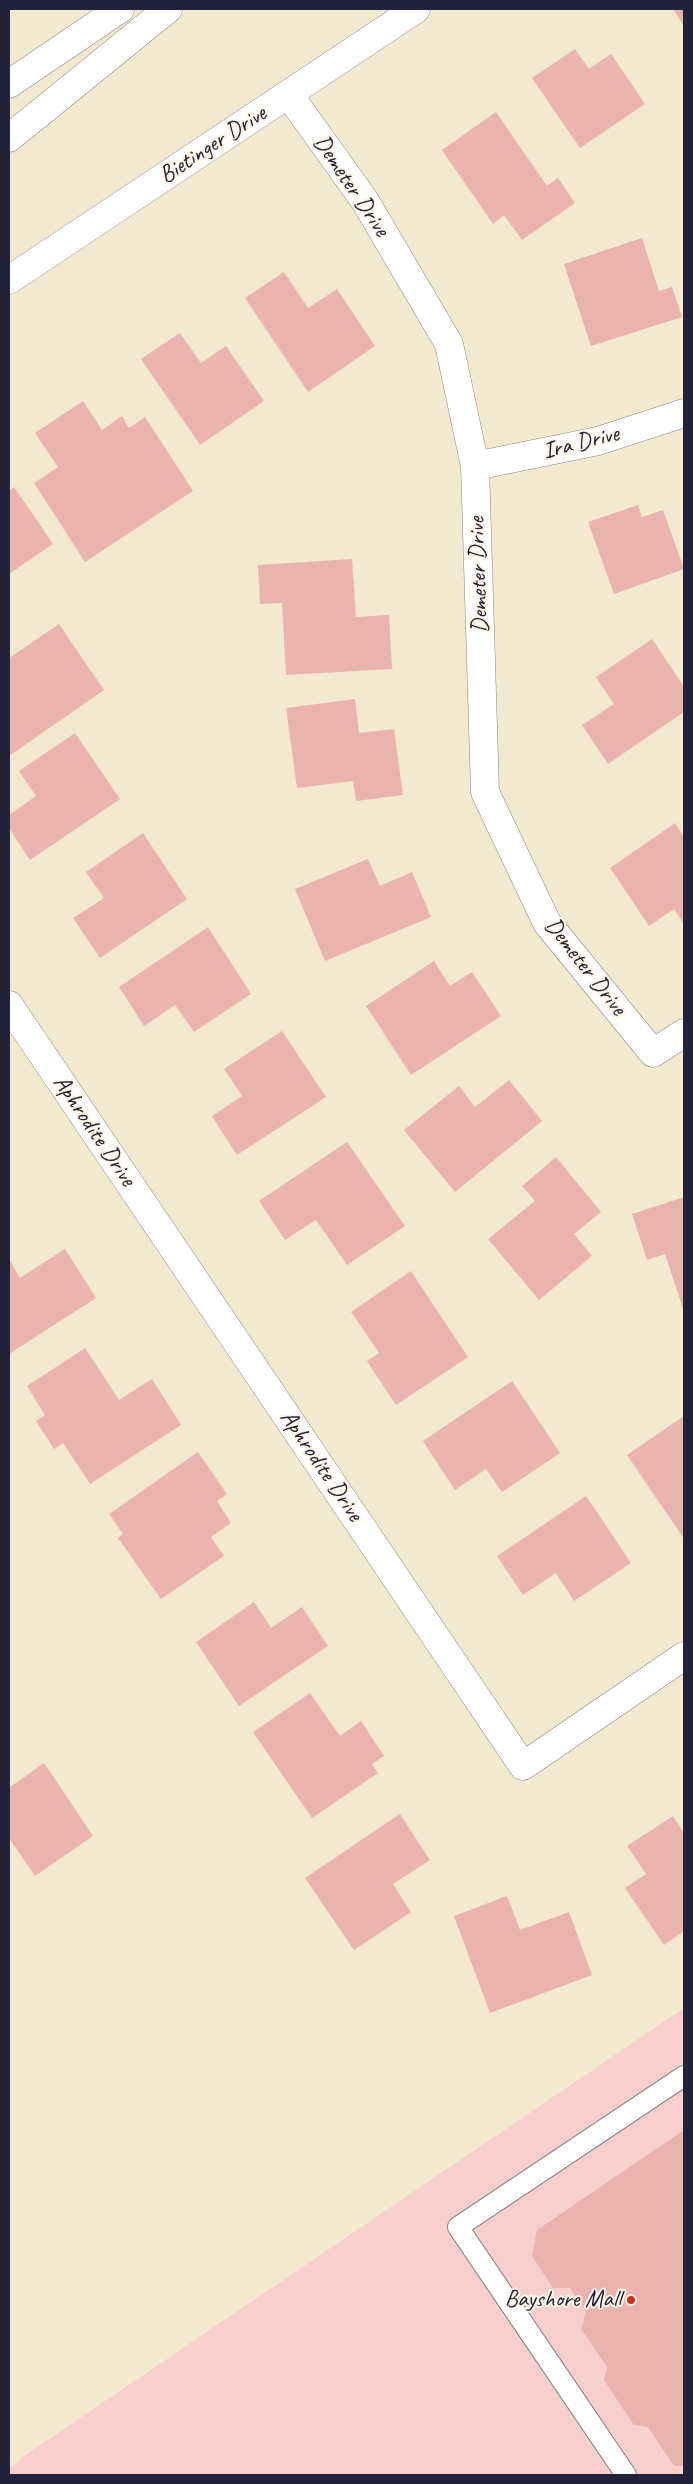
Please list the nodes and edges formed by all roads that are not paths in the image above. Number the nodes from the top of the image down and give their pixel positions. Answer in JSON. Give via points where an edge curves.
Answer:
{"nodes":[{"id":1,"x":120,"y":9,"type":"edge"},
{"id":2,"x":168,"y":9,"type":"edge"},
{"id":3,"x":416,"y":9,"type":"edge"},
{"id":4,"x":9,"y":84,"type":"edge"},
{"id":5,"x":289,"y":95,"type":"junction"},
{"id":6,"x":9,"y":138,"type":"edge"},
{"id":7,"x":9,"y":280,"type":"edge"},
{"id":8,"x":684,"y":413,"type":"edge"},
{"id":9,"x":475,"y":466,"type":"junction"},
{"id":10,"x":9,"y":1005,"type":"edge"},
{"id":11,"x":684,"y":1033,"type":"edge"},
{"id":12,"x":684,"y":1656,"type":"edge"},
{"id":13,"x":684,"y":2076,"type":"edge"},
{"id":14,"x":626,"y":2475,"type":"edge"}],
"edges":[{"from":1,"to":4,"type":"main road"},
{"from":2,"to":6,"type":"main road"},
{"from":3,"to":5,"type":"main road","name":"Bietinger Drive"},
{"from":5,"to":7,"type":"main road","name":"Bietinger Drive"},
{"from":5,"to":9,"type":"main road","name":"Demeter Drive","via":[[365,201],[449,344]]},
{"from":8,"to":9,"type":"main road","name":"Ira Drive","via":[[598,441]]},
{"from":9,"to":11,"type":"main road","name":"Demeter Drive","via":[[485,792],[547,924],[653,1053]]},
{"from":10,"to":12,"type":"main road","name":"Aphrodite Drive","via":[[523,1766]]},
{"from":13,"to":14,"type":"lane","via":[[458,2227]]}]}
